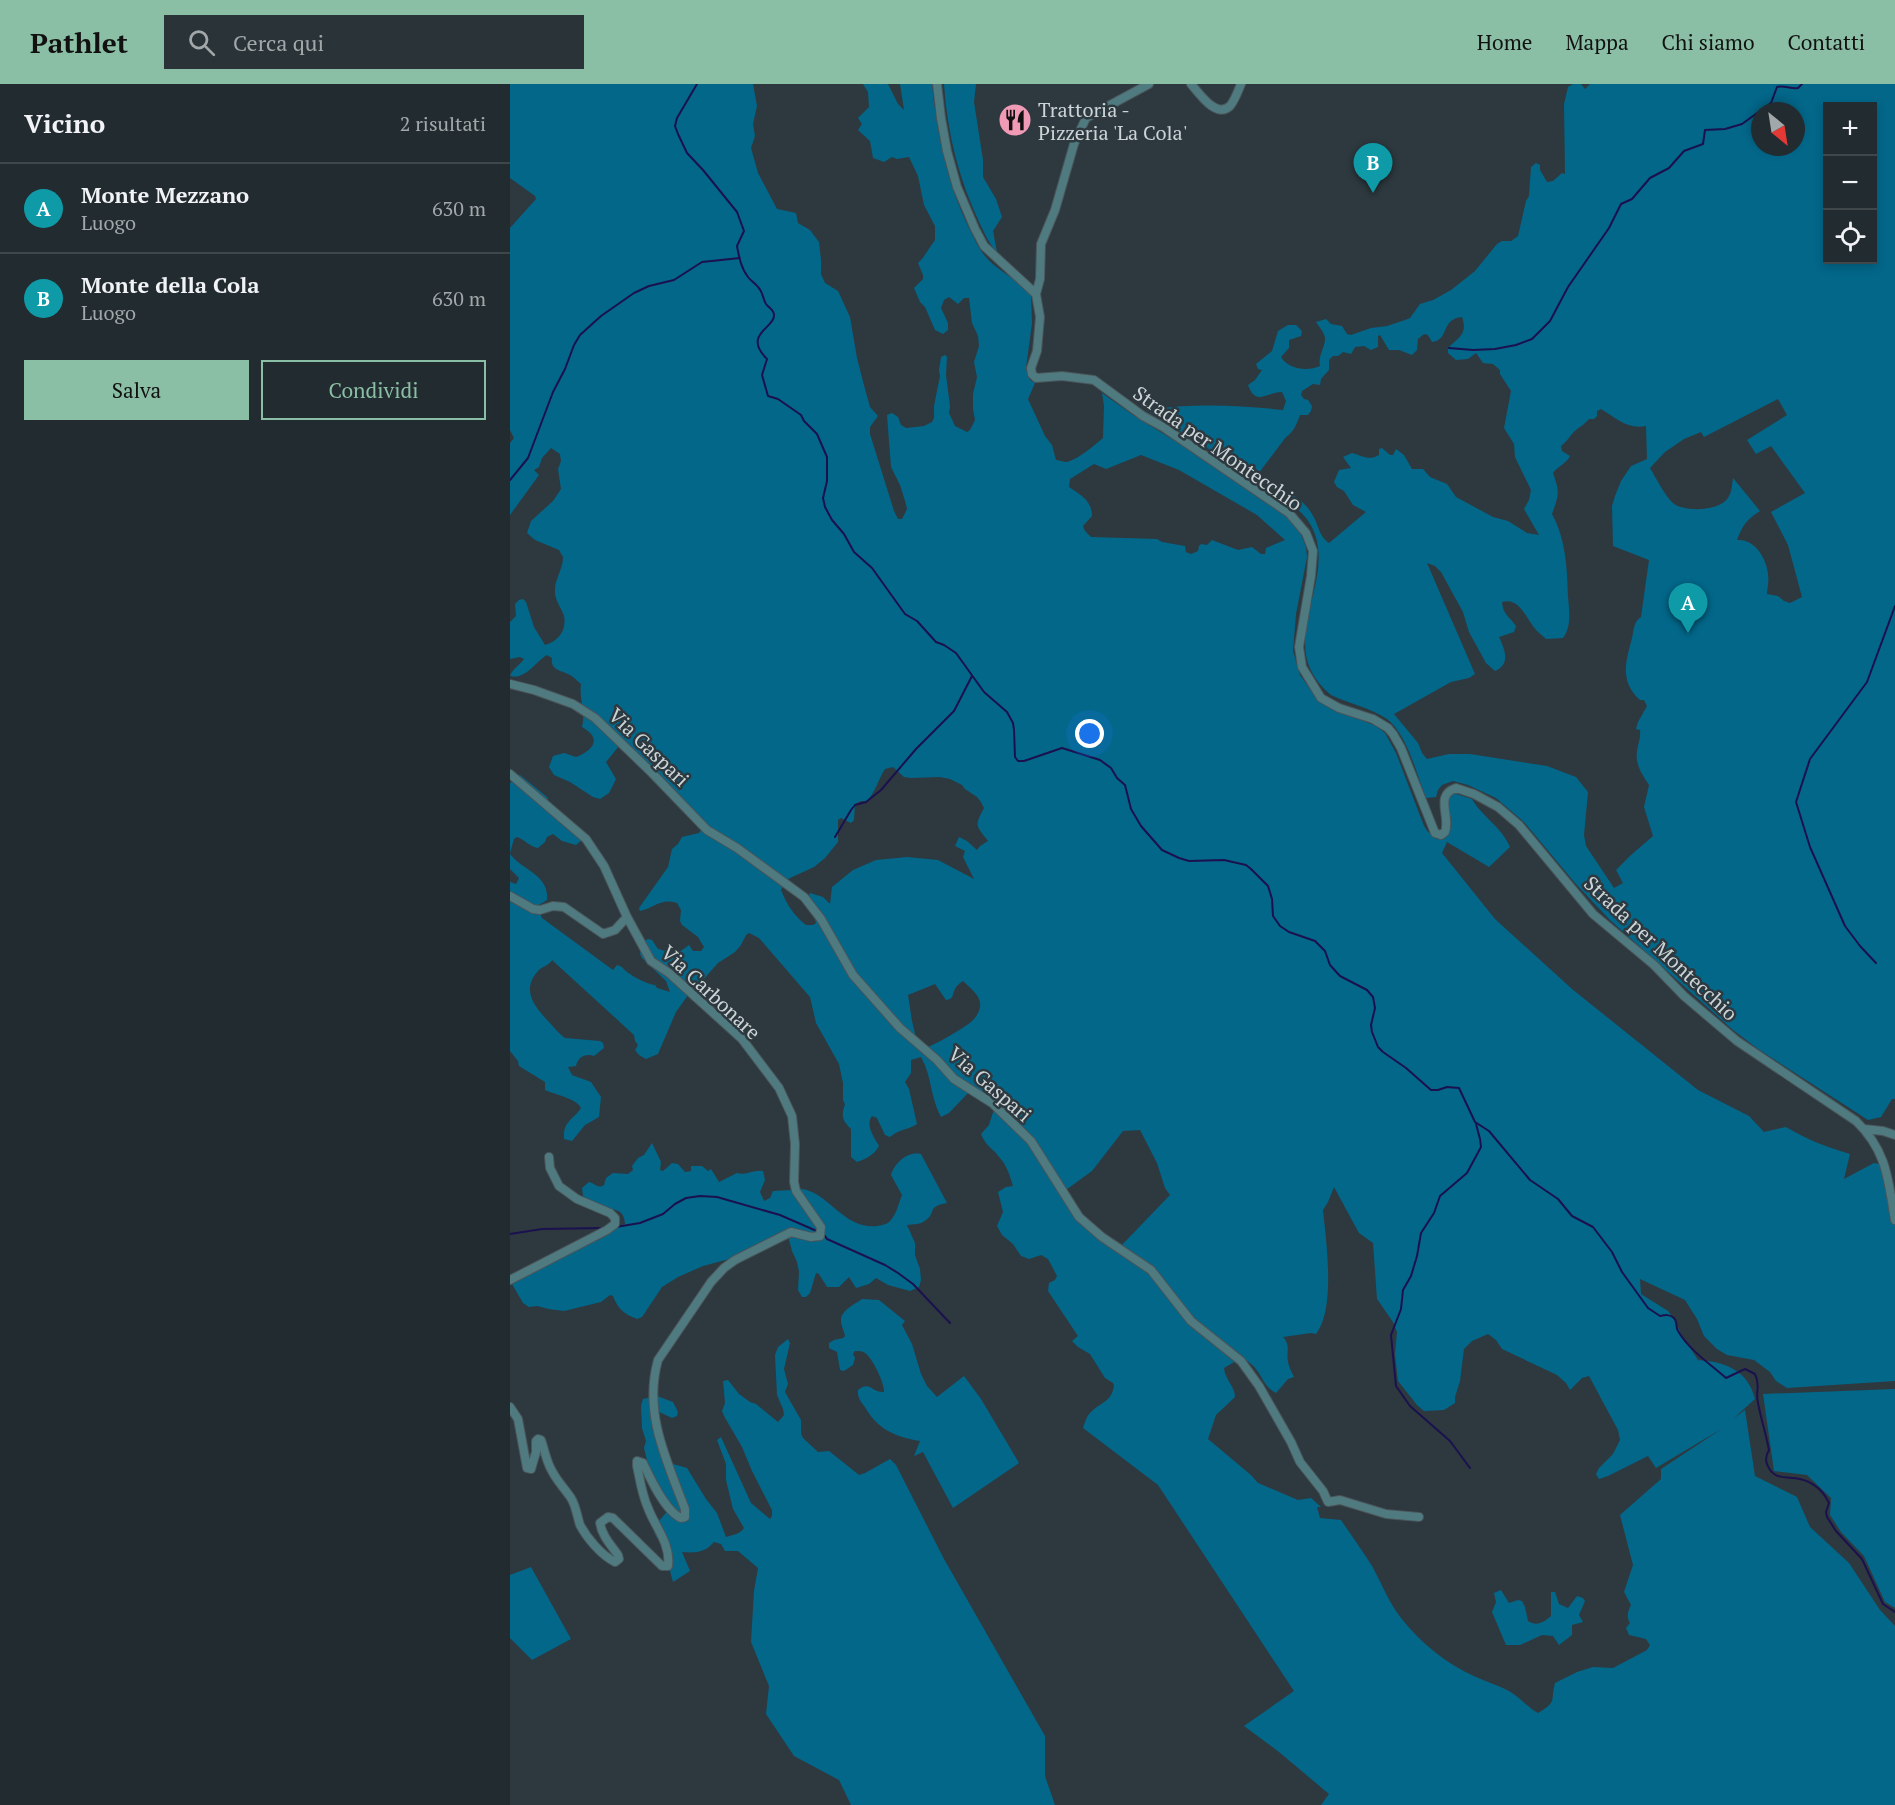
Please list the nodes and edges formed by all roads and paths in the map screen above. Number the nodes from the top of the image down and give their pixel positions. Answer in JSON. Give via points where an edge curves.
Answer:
{"nodes":[{"id":1,"x":937,"y":84,"type":"edge"},
{"id":2,"x":1149,"y":84,"type":"edge"},
{"id":3,"x":1191,"y":84,"type":"edge"},
{"id":4,"x":1241,"y":84,"type":"edge"},
{"id":5,"x":1036,"y":294,"type":"junction"},
{"id":6,"x":510,"y":684,"type":"edge"},
{"id":7,"x":510,"y":774,"type":"edge"},
{"id":8,"x":510,"y":896,"type":"edge"},
{"id":9,"x":627,"y":917,"type":"junction"},
{"id":10,"x":1864,"y":1129,"type":"junction"},
{"id":11,"x":1895,"y":1135,"type":"edge"},
{"id":12,"x":549,"y":1157,"type":"dead end"},
{"id":13,"x":1895,"y":1220,"type":"edge"},
{"id":14,"x":510,"y":1280,"type":"edge"},
{"id":15,"x":510,"y":1407,"type":"edge"},
{"id":16,"x":1419,"y":1517,"type":"dead end"}],
"edges":[{"from":1,"to":5,"type":"street","via":[[947,151],[975,229],[984,246]]},
{"from":2,"to":5,"type":"street","name":"Strada per Montecchio","via":[[1086,118],[1041,244]]},
{"from":3,"to":4,"type":"street","via":[[1215,108],[1224,110]]},
{"from":5,"to":10,"type":"street","name":"Strada per Montecchio","via":[[1040,317],[1031,368],[1036,378],[1094,380],[1289,513],[1306,533],[1313,551],[1299,646],[1302,667],[1322,698],[1388,728],[1401,748],[1435,833],[1441,835],[1447,829],[1443,799],[1451,789],[1462,789],[1498,807],[1519,825],[1593,914],[1684,996],[1737,1041]]},
{"from":6,"to":16,"type":"street","name":"Via Gaspari","via":[[573,704],[596,718],[707,830],[804,897],[853,975],[900,1028],[954,1079],[992,1103],[1031,1141],[1079,1217],[1151,1270],[1191,1321],[1241,1362],[1328,1502],[1340,1500],[1386,1514]]},
{"from":7,"to":9,"type":"street","name":"Via Carbonare","via":[[586,839],[604,866]]},
{"from":8,"to":9,"type":"street","via":[[533,909],[559,906],[603,934],[615,930]]},
{"from":9,"to":15,"type":"street","name":"Via Carbonare","via":[[651,961],[742,1039],[779,1088],[792,1116],[796,1191],[821,1227],[820,1236],[791,1232],[724,1268],[658,1360],[653,1397],[656,1426],[685,1516],[677,1517],[643,1463],[637,1461],[637,1466],[648,1508],[664,1539],[668,1566],[662,1566],[608,1516],[600,1523],[619,1559],[612,1560],[586,1536],[572,1499],[552,1472],[541,1440],[536,1441],[531,1469],[527,1468],[518,1419]]},
{"from":10,"to":11,"type":"street"},
{"from":10,"to":13,"type":"street","name":"Strada per Montecchio","via":[[1874,1140],[1888,1170]]},
{"from":12,"to":14,"type":"street","via":[[559,1186],[577,1199],[610,1213],[615,1224]]}]}
